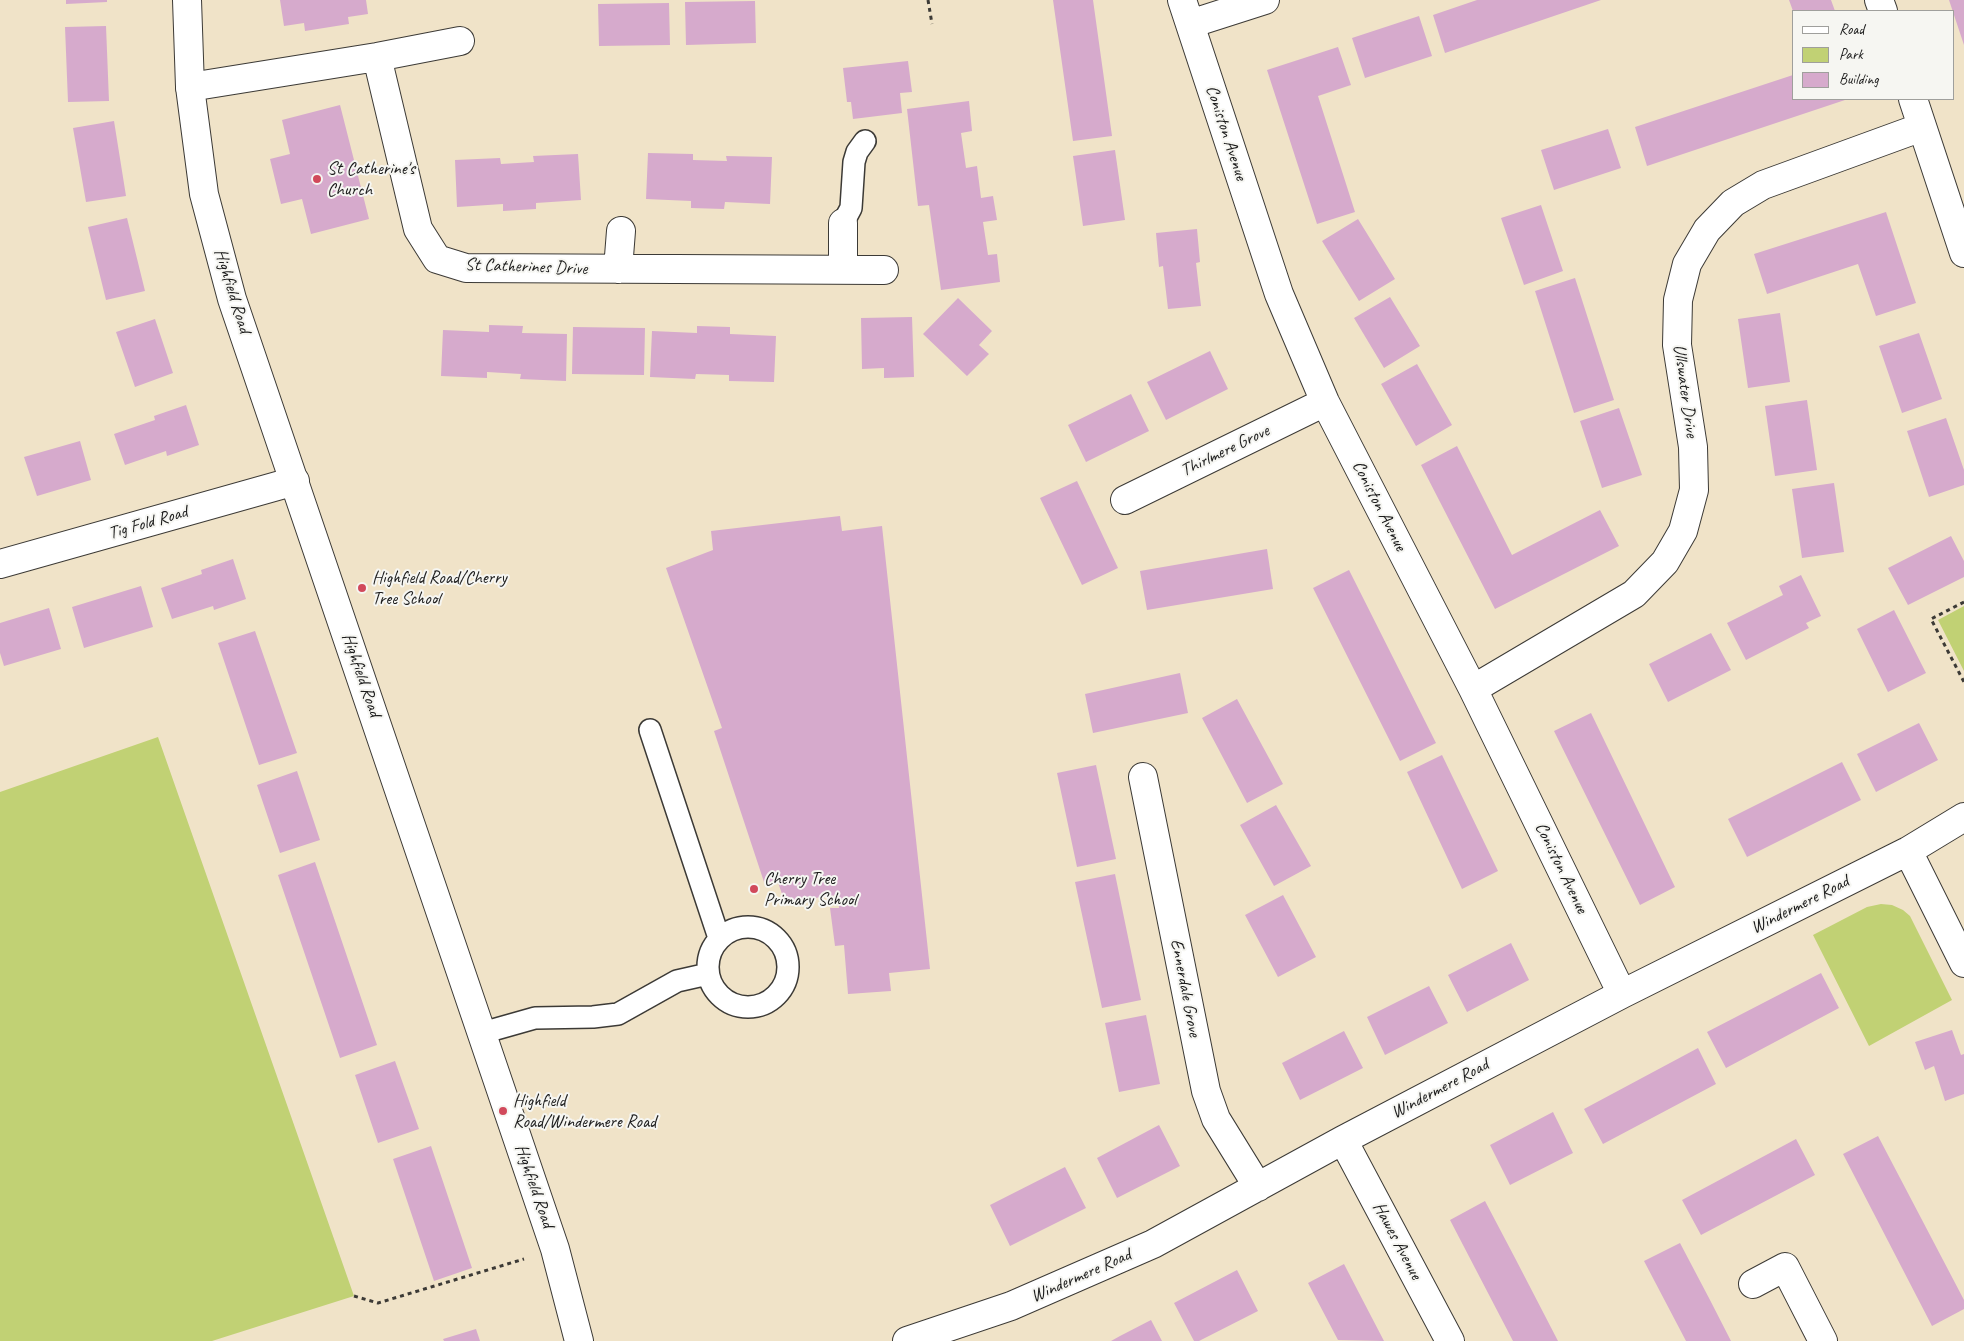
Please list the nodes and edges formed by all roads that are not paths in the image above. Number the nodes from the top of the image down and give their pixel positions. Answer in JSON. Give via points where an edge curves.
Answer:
{"nodes":[{"id":1,"x":187,"y":0,"type":"edge"},
{"id":2,"x":1264,"y":0,"type":"edge"},
{"id":3,"x":1186,"y":12,"type":"edge"},
{"id":4,"x":460,"y":41,"type":"dead end"},
{"id":5,"x":377,"y":57,"type":"junction"},
{"id":6,"x":190,"y":87,"type":"junction"},
{"id":7,"x":1913,"y":100,"type":"edge"},
{"id":8,"x":1922,"y":127,"type":"junction"},
{"id":9,"x":865,"y":141,"type":"dead end"},
{"id":10,"x":842,"y":223,"type":"joint"},
{"id":11,"x":620,"y":231,"type":"dead end"},
{"id":12,"x":1964,"y":253,"type":"edge"},
{"id":13,"x":618,"y":269,"type":"junction"},
{"id":14,"x":843,"y":270,"type":"junction"},
{"id":15,"x":884,"y":270,"type":"dead end"},
{"id":16,"x":1325,"y":402,"type":"junction"},
{"id":17,"x":295,"y":481,"type":"junction"},
{"id":18,"x":1125,"y":500,"type":"dead end"},
{"id":19,"x":0,"y":564,"type":"edge"},
{"id":20,"x":1474,"y":689,"type":"junction"},
{"id":21,"x":650,"y":730,"type":"dead end"},
{"id":22,"x":1143,"y":777,"type":"dead end"},
{"id":23,"x":1964,"y":817,"type":"edge"},
{"id":24,"x":1908,"y":851,"type":"junction"},
{"id":25,"x":719,"y":938,"type":"junction"},
{"id":26,"x":1964,"y":963,"type":"edge"},
{"id":27,"x":708,"y":974,"type":"junction"},
{"id":28,"x":1622,"y":994,"type":"junction"},
{"id":29,"x":482,"y":1033,"type":"junction"},
{"id":30,"x":1344,"y":1140,"type":"junction"},
{"id":31,"x":1258,"y":1187,"type":"junction"},
{"id":32,"x":1753,"y":1284,"type":"dead end"},
{"id":33,"x":579,"y":1341,"type":"edge"},
{"id":34,"x":907,"y":1341,"type":"edge"},
{"id":35,"x":1450,"y":1341,"type":"edge"},
{"id":36,"x":1824,"y":1341,"type":"edge"}],
"edges":[{"from":1,"to":6,"type":"street","name":"Highfield Road"},
{"from":2,"to":3,"type":"street"},
{"from":3,"to":16,"type":"street","name":"Coniston Avenue","via":[[1279,294]]},
{"from":4,"to":5,"type":"street"},
{"from":5,"to":6,"type":"street"},
{"from":5,"to":13,"type":"street","name":"St Catherines Drive","via":[[418,230],[437,259],[466,268]]},
{"from":6,"to":17,"type":"street","name":"Highfield Road","via":[[204,194],[214,233],[232,299]]},
{"from":7,"to":8,"type":"street"},
{"from":8,"to":12,"type":"street"},
{"from":8,"to":20,"type":"street","name":"Ullswater Drive","via":[[1763,186],[1733,203],[1707,230],[1687,264],[1678,300],[1677,345],[1694,447],[1694,490],[1683,530],[1666,562],[1634,594]]},
{"from":9,"to":10,"type":"lane","via":[[855,157],[851,208]]},
{"from":10,"to":14,"type":"street"},
{"from":11,"to":13,"type":"street"},
{"from":13,"to":14,"type":"street","name":"St Catherines Drive"},
{"from":14,"to":15,"type":"street","name":"St Catherines Drive"},
{"from":16,"to":18,"type":"street","name":"Thirlmere Grove"},
{"from":16,"to":20,"type":"street","name":"Coniston Avenue"},
{"from":17,"to":19,"type":"street","name":"Tig Fold Road"},
{"from":17,"to":29,"type":"street","name":"Highfield Road"},
{"from":20,"to":28,"type":"street","name":"Coniston Avenue"},
{"from":21,"to":25,"type":"lane"},
{"from":22,"to":31,"type":"street","name":"Ennerdale Grove","via":[[1206,1091],[1216,1119]]},
{"from":23,"to":24,"type":"street","name":"Windermere Road"},
{"from":24,"to":26,"type":"street"},
{"from":24,"to":28,"type":"street","name":"Windermere Road"},
{"from":25,"to":27,"type":"lane","via":[[707,961]]},
{"from":25,"to":27,"type":"lane","via":[[742,926],[755,926],[767,931],[785,950],[787,976],[782,989],[772,999],[747,1007],[722,997]]},
{"from":27,"to":29,"type":"lane","via":[[677,981],[618,1014],[535,1018]]},
{"from":28,"to":30,"type":"street","name":"Windermere Road"},
{"from":29,"to":33,"type":"street","name":"Highfield Road","via":[[555,1249]]},
{"from":30,"to":31,"type":"street","name":"Windermere Road"},
{"from":30,"to":35,"type":"street","name":"Hawes Avenue"},
{"from":31,"to":34,"type":"street","name":"Windermere Road","via":[[1109,1264],[1012,1306]]},
{"from":32,"to":36,"type":"street","via":[[1785,1267]]}]}
